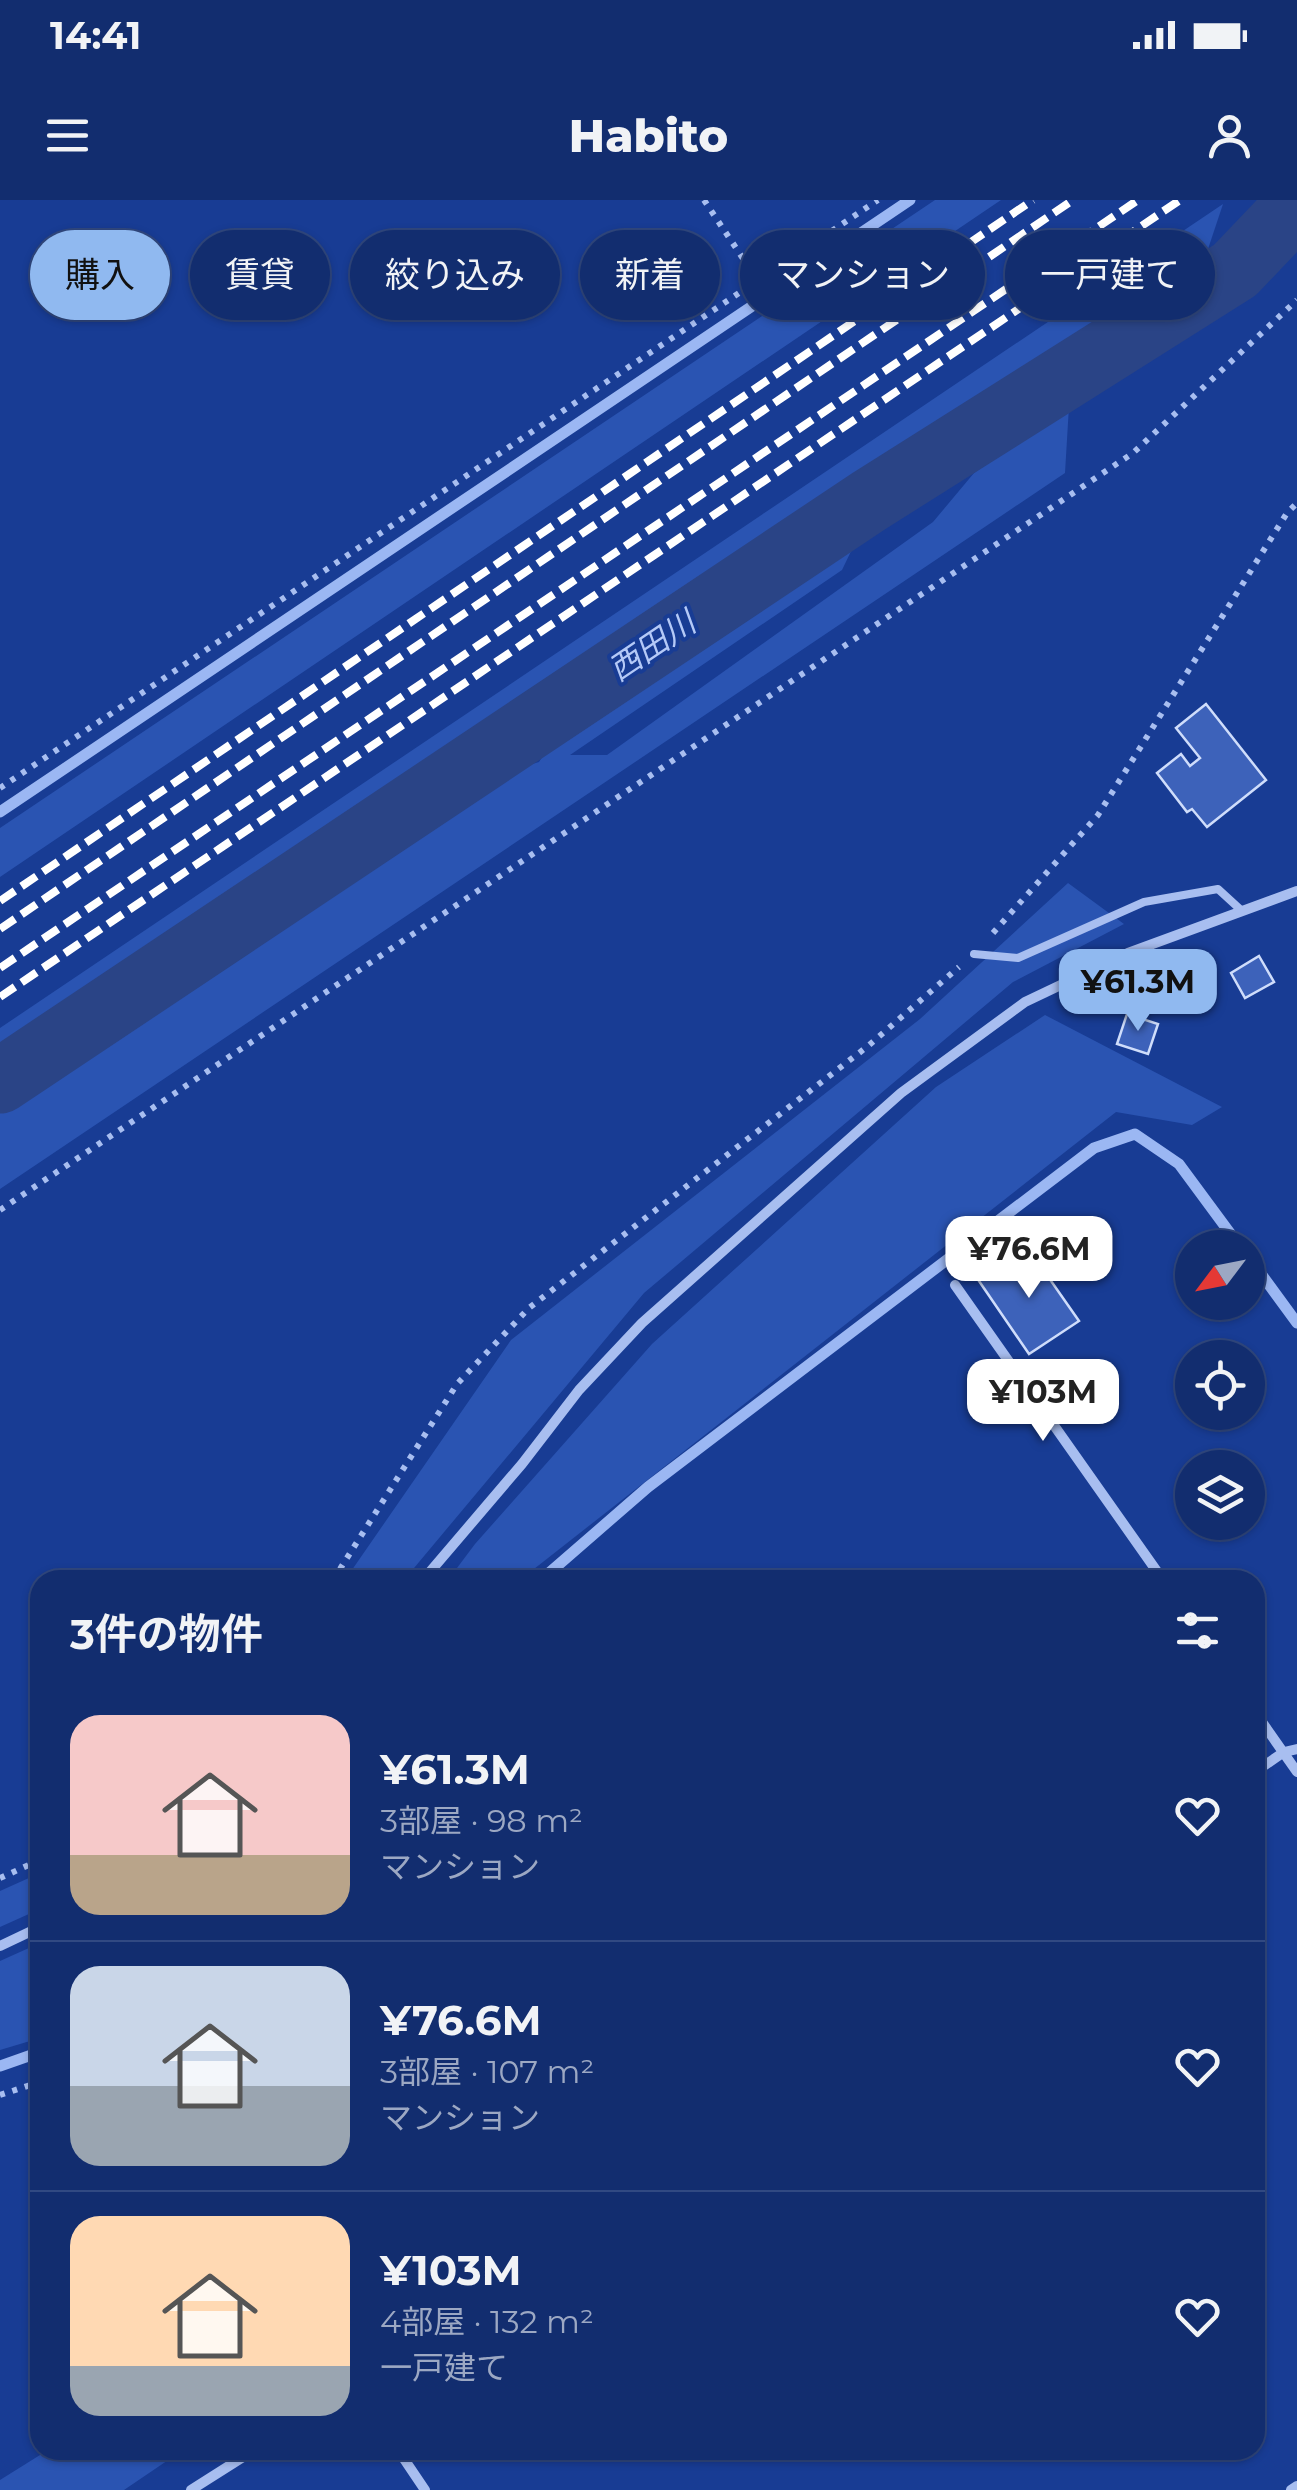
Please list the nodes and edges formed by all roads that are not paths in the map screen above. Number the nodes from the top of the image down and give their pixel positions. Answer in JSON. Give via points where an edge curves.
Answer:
{"nodes":[{"id":1,"x":1297,"y":891,"type":"edge"},
{"id":2,"x":1243,"y":912,"type":"junction"},
{"id":3,"x":974,"y":954,"type":"road end"},
{"id":4,"x":956,"y":1286,"type":"dead end"},
{"id":5,"x":432,"y":1570,"type":"edge"},
{"id":6,"x":1155,"y":1570,"type":"edge"},
{"id":7,"x":1265,"y":1726,"type":"edge"},
{"id":8,"x":1297,"y":1749,"type":"edge"},
{"id":9,"x":1284,"y":1752,"type":"junction"},
{"id":10,"x":1265,"y":1765,"type":"edge"},
{"id":11,"x":1297,"y":1772,"type":"edge"},
{"id":12,"x":30,"y":1932,"type":"edge"},
{"id":13,"x":0,"y":1946,"type":"edge"},
{"id":14,"x":238,"y":2460,"type":"edge"},
{"id":15,"x":405,"y":2460,"type":"edge"},
{"id":16,"x":192,"y":2490,"type":"edge"},
{"id":17,"x":425,"y":2490,"type":"edge"}],
"edges":[{"from":1,"to":2,"type":"street"},
{"from":2,"to":3,"type":"lane","via":[[1218,889],[1144,902],[1018,958]]},
{"from":2,"to":5,"type":"street","via":[[1128,953],[1025,1002],[901,1092],[642,1323]]},
{"from":4,"to":6,"type":"street"},
{"from":7,"to":9,"type":"street"},
{"from":8,"to":9,"type":"street"},
{"from":9,"to":10,"type":"street"},
{"from":9,"to":11,"type":"street"},
{"from":12,"to":13,"type":"street"},
{"from":14,"to":16,"type":"street"},
{"from":15,"to":17,"type":"street"}]}
